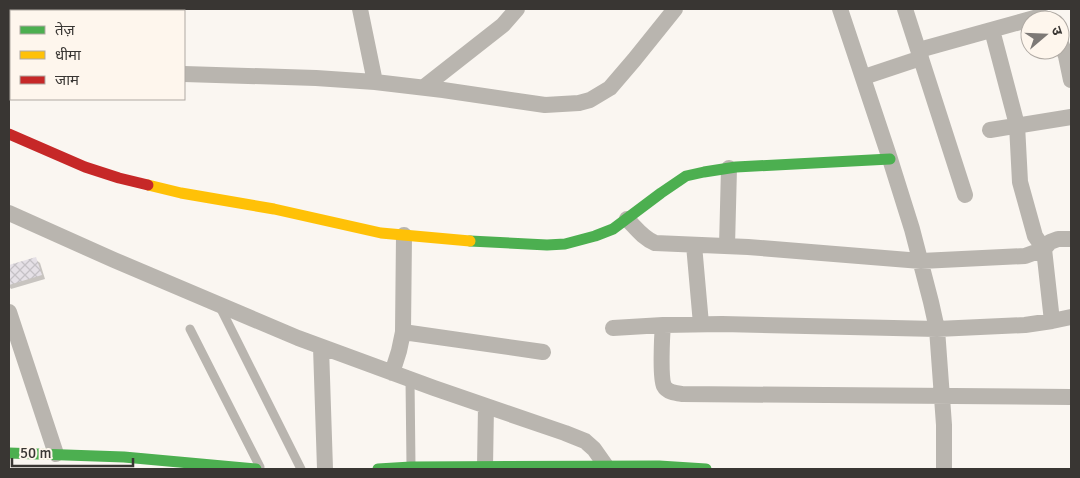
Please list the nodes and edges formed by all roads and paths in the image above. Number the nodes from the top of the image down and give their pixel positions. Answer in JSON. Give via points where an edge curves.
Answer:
{"nodes":[{"id":1,"x":360,"y":9,"type":"edge"},
{"id":2,"x":517,"y":9,"type":"edge"},
{"id":3,"x":675,"y":9,"type":"edge"},
{"id":4,"x":841,"y":9,"type":"edge"},
{"id":5,"x":905,"y":9,"type":"edge"},
{"id":6,"x":1020,"y":22,"type":"edge"},
{"id":7,"x":992,"y":30,"type":"junction"},
{"id":8,"x":920,"y":54,"type":"junction"},
{"id":9,"x":1067,"y":60,"type":"edge"},
{"id":10,"x":185,"y":74,"type":"edge"},
{"id":11,"x":1070,"y":74,"type":"edge"},
{"id":12,"x":864,"y":77,"type":"junction"},
{"id":13,"x":375,"y":82,"type":"junction"},
{"id":14,"x":424,"y":88,"type":"junction"},
{"id":15,"x":1071,"y":118,"type":"edge"},
{"id":16,"x":1017,"y":126,"type":"junction"},
{"id":17,"x":990,"y":130,"type":"dead end"},
{"id":18,"x":9,"y":134,"type":"edge"},
{"id":19,"x":890,"y":159,"type":"junction"},
{"id":20,"x":729,"y":168,"type":"junction"},
{"id":21,"x":965,"y":196,"type":"dead end"},
{"id":22,"x":9,"y":213,"type":"edge"},
{"id":23,"x":627,"y":219,"type":"junction"},
{"id":24,"x":404,"y":235,"type":"junction"},
{"id":25,"x":1071,"y":239,"type":"edge"},
{"id":26,"x":694,"y":245,"type":"junction"},
{"id":27,"x":727,"y":246,"type":"junction"},
{"id":28,"x":1044,"y":249,"type":"junction"},
{"id":29,"x":921,"y":261,"type":"junction"},
{"id":30,"x":219,"y":304,"type":"junction"},
{"id":31,"x":9,"y":312,"type":"edge"},
{"id":32,"x":1071,"y":317,"type":"edge"},
{"id":33,"x":1052,"y":321,"type":"junction"},
{"id":34,"x":701,"y":324,"type":"junction"},
{"id":35,"x":662,"y":325,"type":"junction"},
{"id":36,"x":613,"y":328,"type":"dead end"},
{"id":37,"x":190,"y":329,"type":"dead end"},
{"id":38,"x":937,"y":329,"type":"junction"},
{"id":39,"x":402,"y":332,"type":"junction"},
{"id":40,"x":321,"y":347,"type":"junction"},
{"id":41,"x":543,"y":352,"type":"dead end"},
{"id":42,"x":392,"y":373,"type":"junction"},
{"id":43,"x":410,"y":379,"type":"junction"},
{"id":44,"x":942,"y":396,"type":"junction"},
{"id":45,"x":1071,"y":397,"type":"edge"},
{"id":46,"x":486,"y":406,"type":"junction"},
{"id":47,"x":9,"y":453,"type":"edge"},
{"id":48,"x":56,"y":454,"type":"junction"},
{"id":49,"x":125,"y":463,"type":"edge"},
{"id":50,"x":606,"y":466,"type":"junction"},
{"id":51,"x":484,"y":467,"type":"junction"},
{"id":52,"x":659,"y":467,"type":"edge"},
{"id":53,"x":405,"y":468,"type":"edge"},
{"id":54,"x":256,"y":469,"type":"edge"},
{"id":55,"x":261,"y":469,"type":"edge"},
{"id":56,"x":301,"y":469,"type":"edge"},
{"id":57,"x":326,"y":469,"type":"edge"},
{"id":58,"x":378,"y":469,"type":"edge"},
{"id":59,"x":706,"y":469,"type":"edge"},
{"id":60,"x":944,"y":469,"type":"edge"}],
"edges":[{"from":1,"to":13,"type":"street"},
{"from":2,"to":14,"type":"street","via":[[503,26]]},
{"from":3,"to":14,"type":"street","via":[[610,88],[590,100],[545,105]]},
{"from":4,"to":12,"type":"street"},
{"from":5,"to":8,"type":"street"},
{"from":6,"to":7,"type":"street"},
{"from":7,"to":8,"type":"street"},
{"from":7,"to":16,"type":"street"},
{"from":8,"to":12,"type":"street"},
{"from":8,"to":21,"type":"street"},
{"from":9,"to":11,"type":"street"},
{"from":10,"to":13,"type":"street"},
{"from":12,"to":19,"type":"street"},
{"from":13,"to":14,"type":"street"},
{"from":15,"to":16,"type":"street"},
{"from":16,"to":17,"type":"street"},
{"from":16,"to":28,"type":"street","via":[[1020,182],[1034,236]]},
{"from":18,"to":24,"type":"street","via":[[119,178],[381,233]]},
{"from":19,"to":20,"type":"street"},
{"from":19,"to":29,"type":"street"},
{"from":20,"to":23,"type":"street","via":[[686,176]]},
{"from":20,"to":27,"type":"street"},
{"from":22,"to":30,"type":"street"},
{"from":23,"to":24,"type":"street","via":[[613,229],[565,244]]},
{"from":23,"to":26,"type":"street","via":[[641,235],[655,243]]},
{"from":24,"to":39,"type":"street"},
{"from":25,"to":28,"type":"street","via":[[1058,239]]},
{"from":26,"to":27,"type":"street"},
{"from":26,"to":34,"type":"street"},
{"from":27,"to":29,"type":"street"},
{"from":28,"to":29,"type":"street","via":[[1026,256]]},
{"from":28,"to":33,"type":"street"},
{"from":29,"to":38,"type":"street"},
{"from":30,"to":40,"type":"street"},
{"from":30,"to":56,"type":"lane"},
{"from":31,"to":48,"type":"street"},
{"from":32,"to":33,"type":"street"},
{"from":33,"to":38,"type":"street"},
{"from":34,"to":35,"type":"street"},
{"from":34,"to":38,"type":"street"},
{"from":35,"to":36,"type":"street"},
{"from":35,"to":44,"type":"street","via":[[662,377],[670,392]]},
{"from":37,"to":55,"type":"lane"},
{"from":38,"to":44,"type":"street"},
{"from":39,"to":41,"type":"street"},
{"from":39,"to":42,"type":"street"},
{"from":40,"to":42,"type":"street"},
{"from":40,"to":57,"type":"street"},
{"from":42,"to":43,"type":"street"},
{"from":43,"to":46,"type":"street"},
{"from":43,"to":53,"type":"lane"},
{"from":44,"to":45,"type":"street"},
{"from":44,"to":60,"type":"street"},
{"from":46,"to":50,"type":"street","via":[[585,441]]},
{"from":46,"to":51,"type":"street"},
{"from":47,"to":48,"type":"street"},
{"from":48,"to":49,"type":"street"},
{"from":49,"to":54,"type":"street"},
{"from":50,"to":51,"type":"street"},
{"from":50,"to":52,"type":"street"},
{"from":51,"to":53,"type":"street"},
{"from":52,"to":59,"type":"street"},
{"from":53,"to":58,"type":"street"}]}
